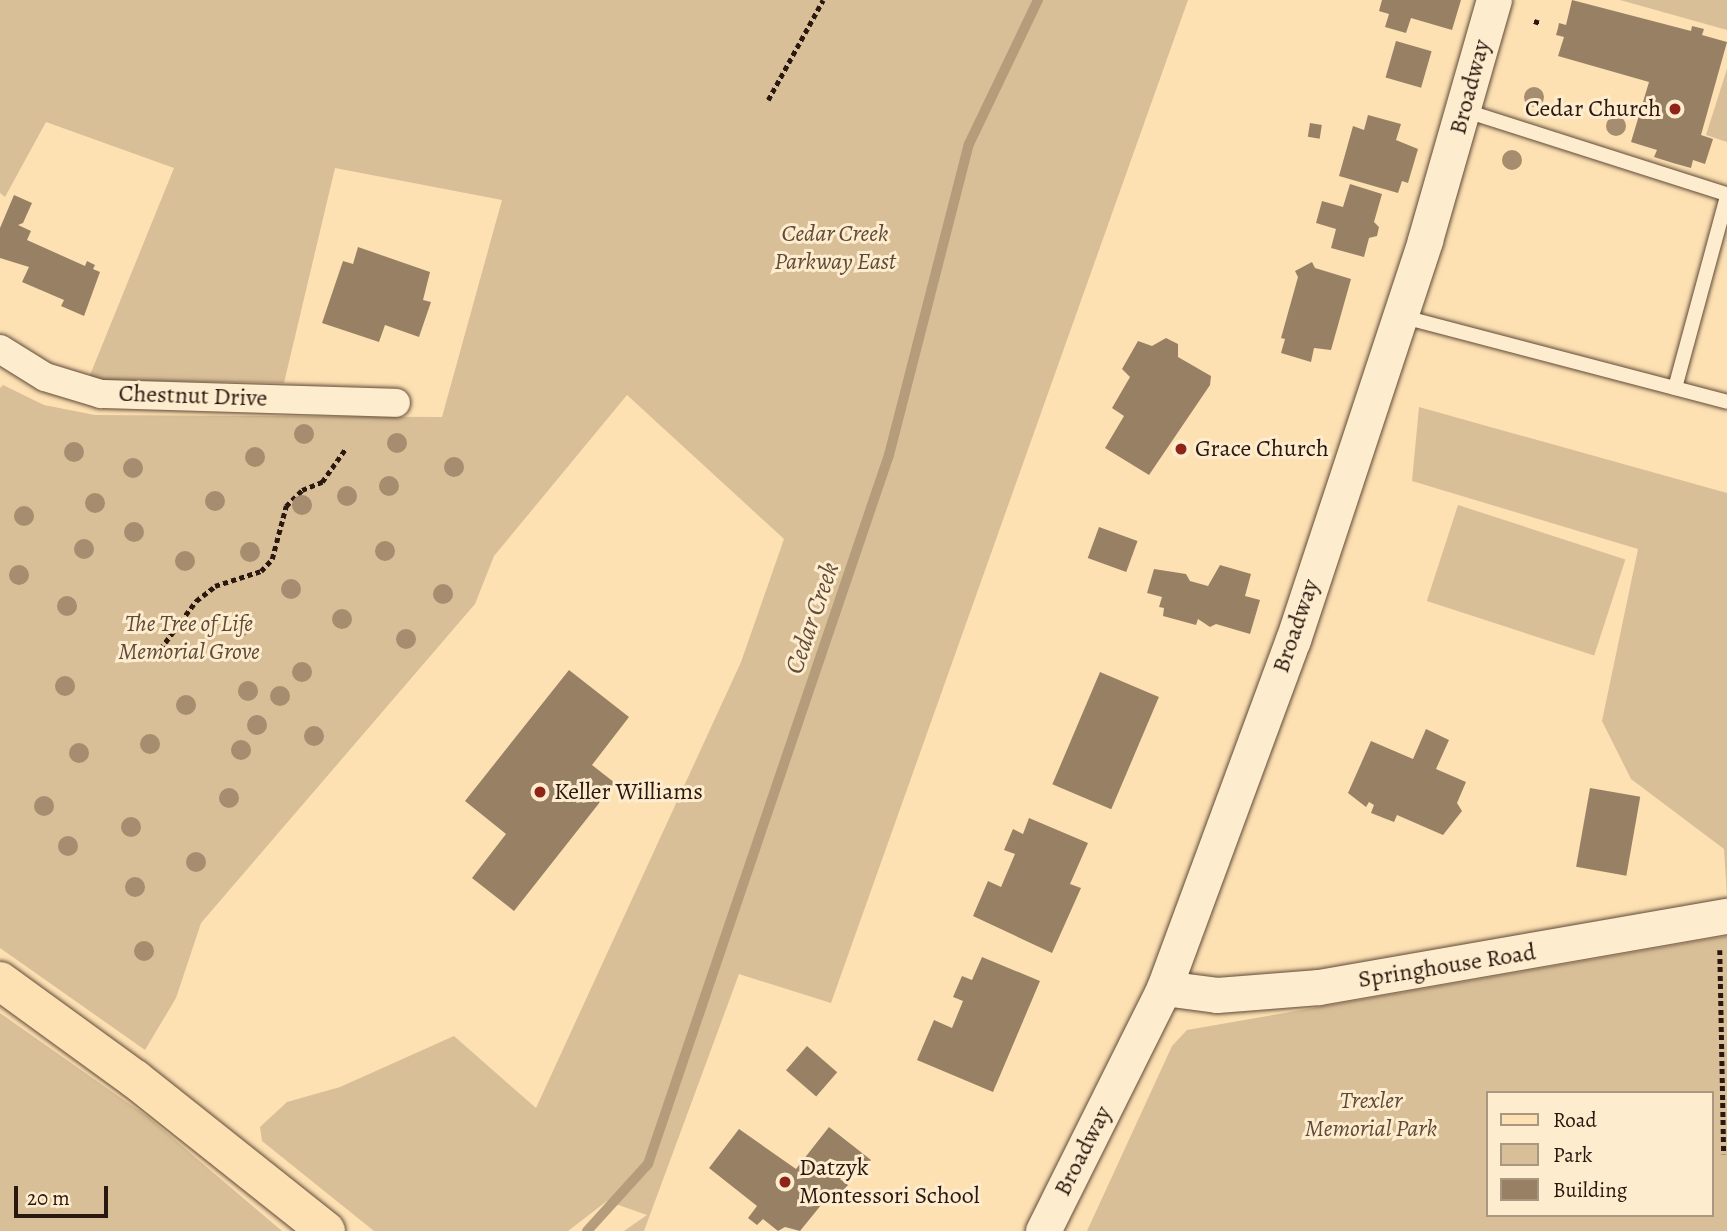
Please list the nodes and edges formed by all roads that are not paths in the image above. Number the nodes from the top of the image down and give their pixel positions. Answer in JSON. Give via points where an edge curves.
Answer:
{"nodes":[{"id":1,"x":1494,"y":0,"type":"edge"},
{"id":2,"x":1463,"y":110,"type":"junction"},
{"id":3,"x":1727,"y":195,"type":"edge"},
{"id":4,"x":1400,"y":316,"type":"junction"},
{"id":5,"x":0,"y":349,"type":"edge"},
{"id":6,"x":1675,"y":388,"type":"junction"},
{"id":7,"x":1727,"y":402,"type":"edge"},
{"id":8,"x":396,"y":403,"type":"dead end"},
{"id":9,"x":1723,"y":917,"type":"edge"},
{"id":10,"x":0,"y":981,"type":"edge"},
{"id":11,"x":1164,"y":988,"type":"junction"},
{"id":12,"x":326,"y":1231,"type":"edge"},
{"id":13,"x":1042,"y":1231,"type":"edge"}],
"edges":[{"from":1,"to":2,"type":"street","name":"Broadway"},
{"from":2,"to":3,"type":"lane"},
{"from":2,"to":4,"type":"street","name":"Broadway"},
{"from":3,"to":6,"type":"lane"},
{"from":4,"to":6,"type":"lane"},
{"from":4,"to":11,"type":"street","name":"Broadway","via":[[1293,640]]},
{"from":5,"to":8,"type":"street","name":"Chestnut Drive","via":[[45,377],[101,394]]},
{"from":6,"to":7,"type":"lane"},
{"from":9,"to":11,"type":"street","name":"Springhouse Road","via":[[1319,987],[1217,995]]},
{"from":10,"to":12,"type":"main road","via":[[157,1096]]},
{"from":11,"to":13,"type":"street","name":"Broadway"}]}
